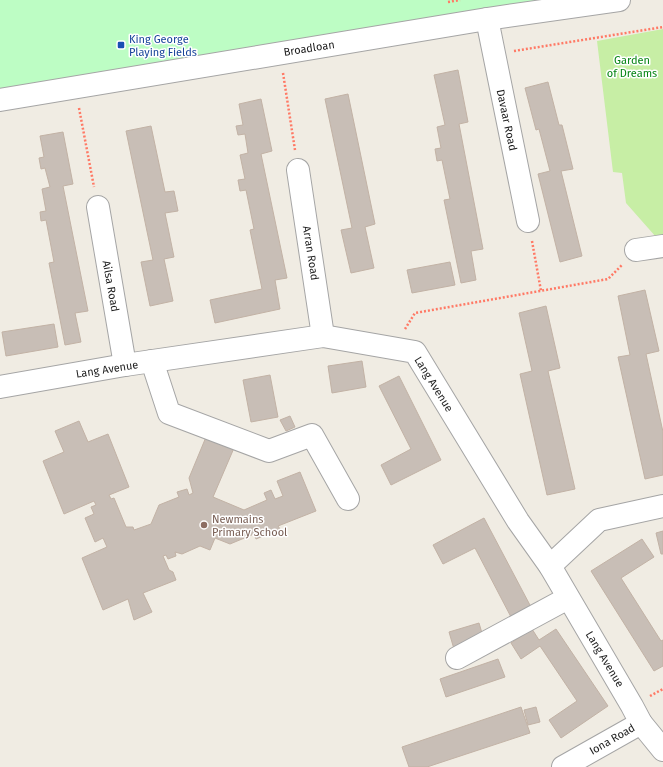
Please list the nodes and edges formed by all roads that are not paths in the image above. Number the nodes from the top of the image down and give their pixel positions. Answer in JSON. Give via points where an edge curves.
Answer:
{"nodes":[{"id":1,"x":619,"y":0,"type":"edge"},
{"id":2,"x":591,"y":2,"type":"edge"},
{"id":3,"x":487,"y":19,"type":"junction"},
{"id":4,"x":0,"y":100,"type":"edge"},
{"id":5,"x":298,"y":170,"type":"road end"},
{"id":6,"x":98,"y":207,"type":"road end"},
{"id":7,"x":528,"y":221,"type":"road end"},
{"id":8,"x":663,"y":246,"type":"edge"},
{"id":9,"x":636,"y":250,"type":"road end"},
{"id":10,"x":323,"y":336,"type":"junction"},
{"id":11,"x":152,"y":361,"type":"junction"},
{"id":12,"x":125,"y":365,"type":"junction"},
{"id":13,"x":0,"y":387,"type":"edge"},
{"id":14,"x":348,"y":499,"type":"dead end"},
{"id":15,"x":663,"y":506,"type":"edge"},
{"id":16,"x":550,"y":566,"type":"junction"},
{"id":17,"x":568,"y":598,"type":"junction"},
{"id":18,"x":457,"y":658,"type":"dead end"},
{"id":19,"x":641,"y":723,"type":"junction"},
{"id":20,"x":663,"y":750,"type":"edge"},
{"id":21,"x":563,"y":767,"type":"edge"}],
"edges":[{"from":1,"to":2,"type":"street","name":"Broadloan"},
{"from":2,"to":3,"type":"street","name":"Broadloan"},
{"from":3,"to":4,"type":"street","name":"Broadloan"},
{"from":3,"to":7,"type":"street","name":"Davaar Road"},
{"from":5,"to":10,"type":"street","name":"Arran Road"},
{"from":6,"to":12,"type":"street","name":"Ailsa Road"},
{"from":8,"to":9,"type":"street"},
{"from":10,"to":11,"type":"street","name":"Lang Avenue"},
{"from":10,"to":16,"type":"street","name":"Lang Avenue","via":[[415,352],[518,521]]},
{"from":11,"to":12,"type":"street","name":"Lang Avenue"},
{"from":11,"to":14,"type":"street","via":[[169,412],[269,451],[312,434]]},
{"from":12,"to":13,"type":"street","name":"Lang Avenue"},
{"from":15,"to":16,"type":"street","via":[[599,520]]},
{"from":16,"to":17,"type":"street","name":"Lang Avenue"},
{"from":17,"to":18,"type":"street"},
{"from":17,"to":19,"type":"street","name":"Lang Avenue"},
{"from":19,"to":20,"type":"street","name":"Lang Avenue"},
{"from":19,"to":21,"type":"street","name":"Iona Road"}]}
